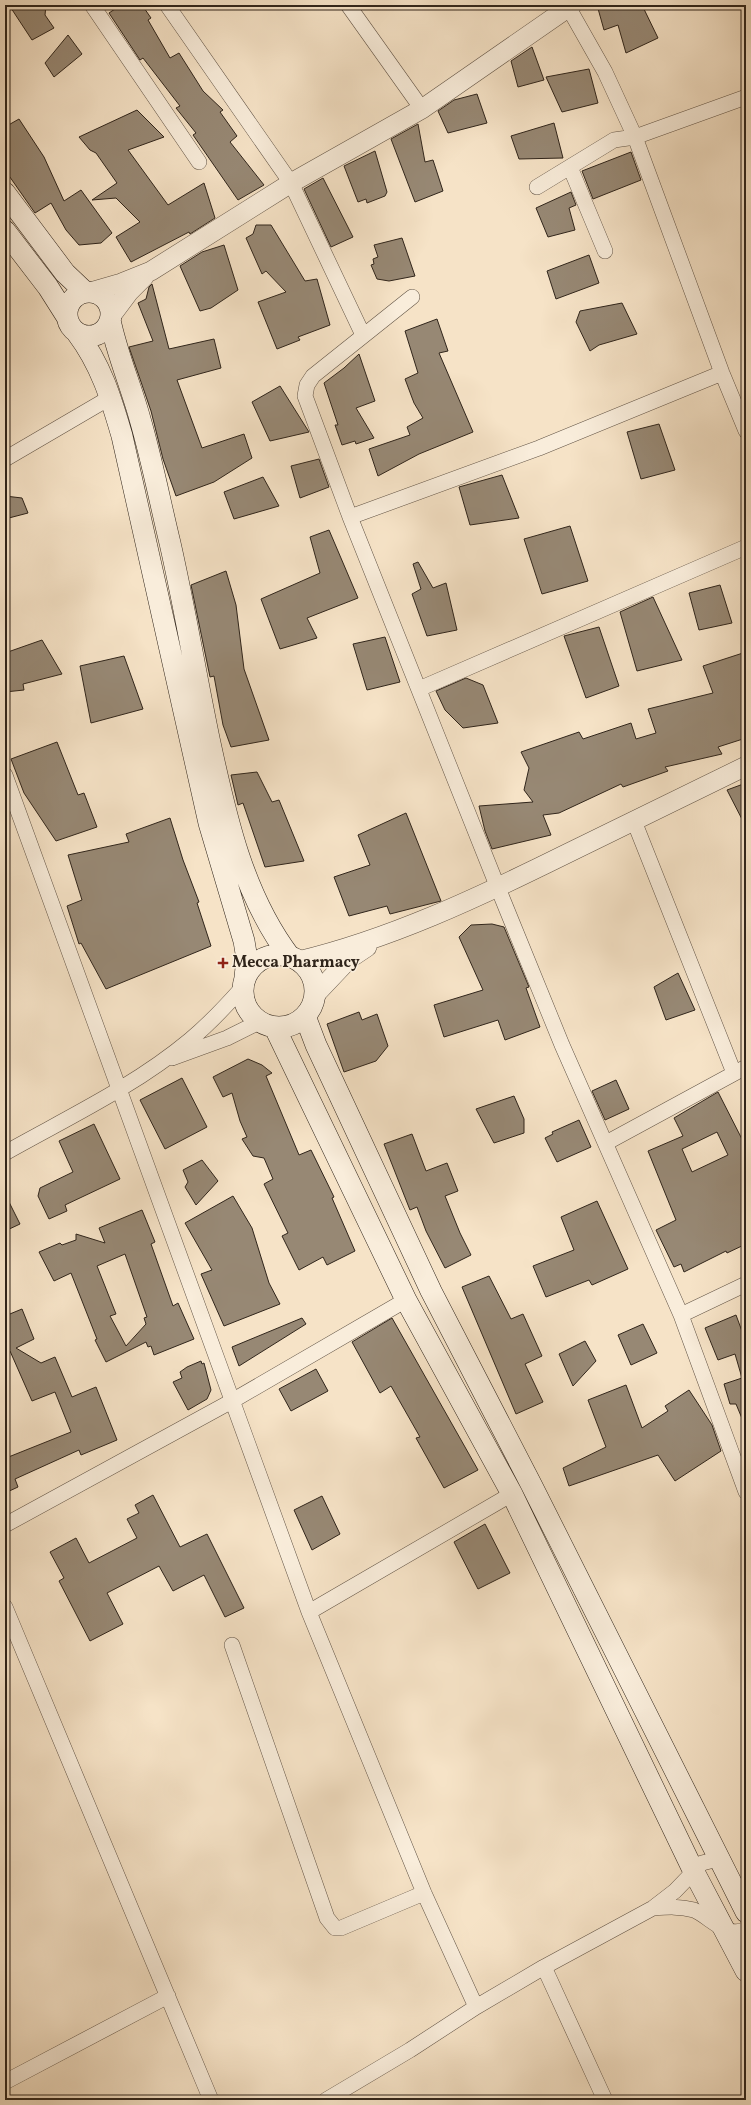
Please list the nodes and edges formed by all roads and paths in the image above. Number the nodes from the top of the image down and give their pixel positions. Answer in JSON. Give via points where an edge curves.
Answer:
{"nodes":[{"id":1,"x":92,"y":5,"type":"edge"},
{"id":2,"x":167,"y":5,"type":"edge"},
{"id":3,"x":348,"y":5,"type":"edge"},
{"id":4,"x":569,"y":6,"type":"edge"},
{"id":5,"x":746,"y":97,"type":"edge"},
{"id":6,"x":422,"y":109,"type":"junction"},
{"id":7,"x":635,"y":137,"type":"junction"},
{"id":8,"x":199,"y":162,"type":"dead end"},
{"id":9,"x":570,"y":167,"type":"junction"},
{"id":10,"x":291,"y":183,"type":"junction"},
{"id":11,"x":537,"y":187,"type":"dead end"},
{"id":12,"x":5,"y":193,"type":"edge"},
{"id":13,"x":5,"y":231,"type":"edge"},
{"id":14,"x":605,"y":251,"type":"dead end"},
{"id":15,"x":151,"y":271,"type":"junction"},
{"id":16,"x":87,"y":292,"type":"junction"},
{"id":17,"x":412,"y":297,"type":"dead end"},
{"id":18,"x":111,"y":318,"type":"junction"},
{"id":19,"x":72,"y":325,"type":"junction"},
{"id":20,"x":363,"y":335,"type":"junction"},
{"id":21,"x":722,"y":373,"type":"junction"},
{"id":22,"x":111,"y":397,"type":"junction"},
{"id":23,"x":746,"y":431,"type":"edge"},
{"id":24,"x":5,"y":459,"type":"edge"},
{"id":25,"x":350,"y":517,"type":"junction"},
{"id":26,"x":746,"y":547,"type":"edge"},
{"id":27,"x":419,"y":689,"type":"junction"},
{"id":28,"x":746,"y":766,"type":"edge"},
{"id":29,"x":5,"y":775,"type":"edge"},
{"id":30,"x":634,"y":821,"type":"junction"},
{"id":31,"x":498,"y":888,"type":"junction"},
{"id":32,"x":270,"y":929,"type":"junction"},
{"id":33,"x":391,"y":933,"type":"junction"},
{"id":34,"x":244,"y":942,"type":"junction"},
{"id":35,"x":294,"y":959,"type":"junction"},
{"id":36,"x":244,"y":982,"type":"junction"},
{"id":37,"x":315,"y":995,"type":"junction"},
{"id":38,"x":305,"y":1016,"type":"junction"},
{"id":39,"x":267,"y":1025,"type":"junction"},
{"id":40,"x":316,"y":1045,"type":"junction"},
{"id":41,"x":291,"y":1058,"type":"junction"},
{"id":42,"x":159,"y":1062,"type":"junction"},
{"id":43,"x":740,"y":1070,"type":"edge"},
{"id":44,"x":119,"y":1089,"type":"junction"},
{"id":45,"x":606,"y":1143,"type":"junction"},
{"id":46,"x":5,"y":1153,"type":"edge"},
{"id":47,"x":746,"y":1284,"type":"edge"},
{"id":48,"x":406,"y":1300,"type":"junction"},
{"id":49,"x":681,"y":1315,"type":"junction"},
{"id":50,"x":232,"y":1401,"type":"junction"},
{"id":51,"x":741,"y":1463,"type":"edge"},
{"id":52,"x":746,"y":1492,"type":"edge"},
{"id":53,"x":512,"y":1494,"type":"junction"},
{"id":54,"x":5,"y":1525,"type":"edge"},
{"id":55,"x":5,"y":1607,"type":"edge"},
{"id":56,"x":309,"y":1612,"type":"junction"},
{"id":57,"x":232,"y":1645,"type":"dead end"},
{"id":58,"x":720,"y":1861,"type":"junction"},
{"id":59,"x":694,"y":1872,"type":"junction"},
{"id":60,"x":424,"y":1893,"type":"junction"},
{"id":61,"x":741,"y":1893,"type":"edge"},
{"id":62,"x":653,"y":1908,"type":"junction"},
{"id":63,"x":746,"y":1912,"type":"edge"},
{"id":64,"x":746,"y":1929,"type":"edge"},
{"id":65,"x":725,"y":1930,"type":"junction"},
{"id":66,"x":544,"y":1967,"type":"junction"},
{"id":67,"x":746,"y":1971,"type":"edge"},
{"id":68,"x":168,"y":1996,"type":"junction"},
{"id":69,"x":476,"y":2007,"type":"junction"},
{"id":70,"x":5,"y":2082,"type":"edge"},
{"id":71,"x":211,"y":2100,"type":"edge"},
{"id":72,"x":326,"y":2100,"type":"edge"},
{"id":73,"x":605,"y":2100,"type":"edge"}],
"edges":[{"from":1,"to":8,"type":"street"},
{"from":2,"to":10,"type":"street"},
{"from":3,"to":6,"type":"street"},
{"from":4,"to":6,"type":"street"},
{"from":4,"to":7,"type":"street","via":[[605,72]]},
{"from":5,"to":7,"type":"street"},
{"from":6,"to":10,"type":"street"},
{"from":7,"to":9,"type":"street","via":[[614,140]]},
{"from":7,"to":21,"type":"street"},
{"from":9,"to":11,"type":"street"},
{"from":9,"to":14,"type":"street"},
{"from":10,"to":15,"type":"street"},
{"from":10,"to":20,"type":"street"},
{"from":12,"to":16,"type":"main road","via":[[65,273]]},
{"from":13,"to":19,"type":"main road","via":[[48,286]]},
{"from":15,"to":16,"type":"street","via":[[121,284]]},
{"from":15,"to":18,"type":"street","via":[[129,292]]},
{"from":16,"to":18,"type":"main road","via":[[103,297],[108,302]]},
{"from":16,"to":19,"type":"main road","via":[[69,304]]},
{"from":17,"to":20,"type":"street"},
{"from":18,"to":19,"type":"main road","via":[[107,327],[97,334],[84,336]]},
{"from":18,"to":32,"type":"main road","via":[[120,358],[151,461],[227,818],[244,871]]},
{"from":19,"to":22,"type":"main road","via":[[97,363]]},
{"from":20,"to":25,"type":"street","via":[[313,376],[307,385],[305,396]]},
{"from":21,"to":23,"type":"street"},
{"from":21,"to":25,"type":"street","via":[[539,448]]},
{"from":22,"to":24,"type":"street"},
{"from":22,"to":34,"type":"main road","via":[[209,823]]},
{"from":25,"to":27,"type":"street"},
{"from":26,"to":27,"type":"street"},
{"from":27,"to":31,"type":"street"},
{"from":28,"to":30,"type":"street"},
{"from":29,"to":44,"type":"street"},
{"from":30,"to":31,"type":"street"},
{"from":30,"to":43,"type":"street"},
{"from":31,"to":33,"type":"street"},
{"from":31,"to":45,"type":"street","via":[[562,1045]]},
{"from":32,"to":34,"type":"main road","via":[[258,938]]},
{"from":32,"to":35,"type":"main road"},
{"from":33,"to":35,"type":"street","via":[[345,949]]},
{"from":33,"to":37,"type":"street","via":[[349,959]]},
{"from":34,"to":36,"type":"main road","via":[[247,959]]},
{"from":35,"to":36,"type":"main road","via":[[279,955],[269,956],[251,968]]},
{"from":35,"to":37,"type":"main road","via":[[311,976]]},
{"from":36,"to":39,"type":"main road","via":[[243,1001],[249,1013]]},
{"from":36,"to":42,"type":"street","via":[[217,1016],[189,1041]]},
{"from":37,"to":38,"type":"main road","via":[[312,1006]]},
{"from":38,"to":39,"type":"main road","via":[[297,1023],[286,1027]]},
{"from":38,"to":40,"type":"main road"},
{"from":39,"to":41,"type":"main road"},
{"from":39,"to":42,"type":"street"},
{"from":40,"to":41,"type":"main road","via":[[310,1043],[297,1046]]},
{"from":40,"to":58,"type":"main road","via":[[431,1290]]},
{"from":41,"to":48,"type":"main road"},
{"from":42,"to":44,"type":"street"},
{"from":43,"to":45,"type":"street"},
{"from":44,"to":46,"type":"street"},
{"from":44,"to":50,"type":"street"},
{"from":45,"to":49,"type":"street"},
{"from":47,"to":49,"type":"street"},
{"from":48,"to":50,"type":"street"},
{"from":48,"to":53,"type":"main road"},
{"from":49,"to":51,"type":"street"},
{"from":50,"to":54,"type":"street"},
{"from":50,"to":56,"type":"street"},
{"from":51,"to":52,"type":"street"},
{"from":53,"to":56,"type":"street"},
{"from":53,"to":59,"type":"main road"},
{"from":55,"to":68,"type":"street"},
{"from":56,"to":60,"type":"street"},
{"from":57,"to":60,"type":"street","via":[[331,1925],[341,1928]]},
{"from":58,"to":59,"type":"street","via":[[708,1860]]},
{"from":58,"to":61,"type":"main road"},
{"from":59,"to":62,"type":"street"},
{"from":59,"to":65,"type":"main road"},
{"from":60,"to":69,"type":"street"},
{"from":61,"to":63,"type":"main road"},
{"from":62,"to":65,"type":"street","via":[[679,1907],[692,1910]]},
{"from":62,"to":66,"type":"street"},
{"from":64,"to":65,"type":"street","via":[[736,1932]]},
{"from":65,"to":67,"type":"main road"},
{"from":66,"to":69,"type":"street"},
{"from":66,"to":73,"type":"street"},
{"from":68,"to":70,"type":"street"},
{"from":68,"to":71,"type":"street"},
{"from":69,"to":72,"type":"street"}]}
